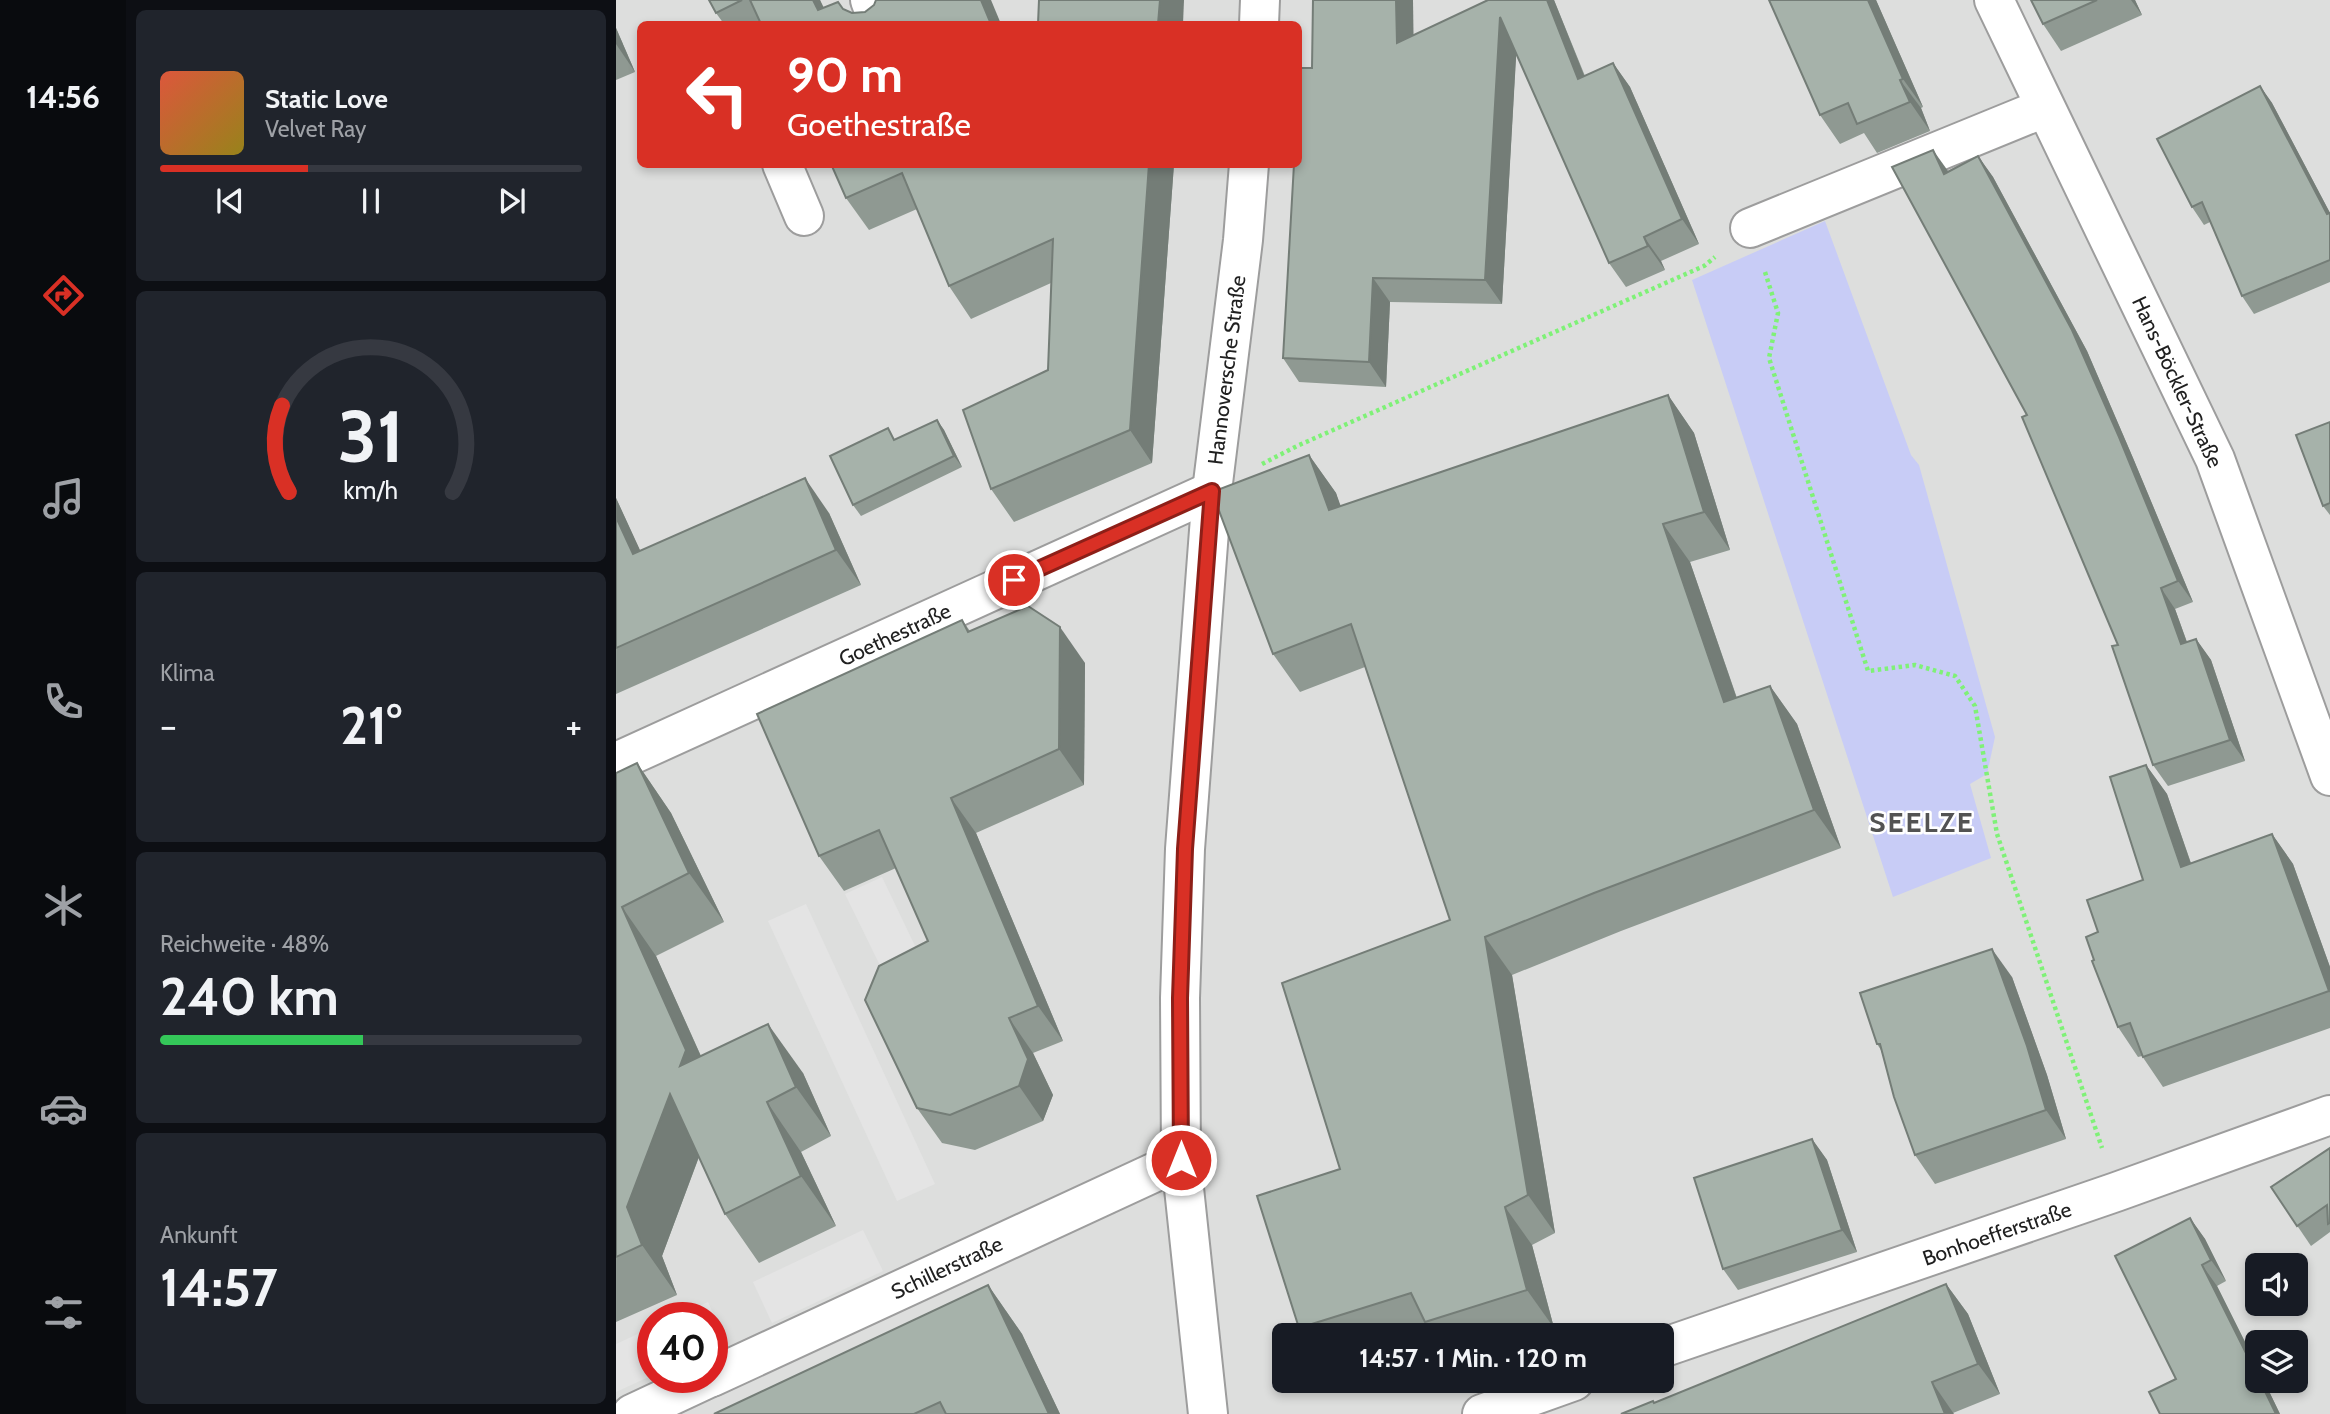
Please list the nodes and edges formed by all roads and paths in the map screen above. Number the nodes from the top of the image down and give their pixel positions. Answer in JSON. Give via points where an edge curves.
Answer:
{"nodes":[{"id":1,"x":870,"y":0,"type":"edge"},
{"id":2,"x":1260,"y":0,"type":"edge"},
{"id":3,"x":1994,"y":0,"type":"edge"},
{"id":4,"x":878,"y":21,"type":"edge"},
{"id":5,"x":1259,"y":21,"type":"edge"},
{"id":6,"x":2045,"y":108,"type":"junction"},
{"id":7,"x":784,"y":168,"type":"edge"},
{"id":8,"x":1249,"y":168,"type":"edge"},
{"id":9,"x":804,"y":216,"type":"dead end"},
{"id":10,"x":1750,"y":228,"type":"junction"},
{"id":11,"x":1212,"y":491,"type":"junction"},
{"id":12,"x":616,"y":762,"type":"edge"},
{"id":13,"x":2330,"y":776,"type":"edge"},
{"id":14,"x":2330,"y":1115,"type":"edge"},
{"id":15,"x":1181,"y":1160,"type":"junction"},
{"id":16,"x":2116,"y":1192,"type":"junction"},
{"id":17,"x":1674,"y":1344,"type":"edge"},
{"id":18,"x":728,"y":1370,"type":"edge"},
{"id":19,"x":677,"y":1393,"type":"edge"},
{"id":20,"x":1541,"y":1393,"type":"edge"},
{"id":21,"x":632,"y":1414,"type":"edge"},
{"id":22,"x":1208,"y":1414,"type":"edge"},
{"id":23,"x":1482,"y":1414,"type":"edge"}],
"edges":[{"from":1,"to":4,"type":"street"},
{"from":2,"to":5,"type":"street"},
{"from":3,"to":6,"type":"street","name":"Hans-Böckler-Straße"},
{"from":6,"to":10,"type":"street"},
{"from":6,"to":13,"type":"street","name":"Hans-Böckler-Straße","via":[[2215,459]]},
{"from":7,"to":9,"type":"street"},
{"from":8,"to":11,"type":"street","name":"Hannoversche Straße"},
{"from":10,"to":11,"type":"path","via":[[1704,266],[1297,446]]},
{"from":10,"to":16,"type":"path","via":[[1778,313],[1769,358],[1867,671],[1915,665],[1955,676],[1975,706],[1997,834]]},
{"from":11,"to":12,"type":"street","name":"Goethestraße"},
{"from":11,"to":15,"type":"street","name":"Hannoversche Straße","via":[[1185,849]]},
{"from":14,"to":16,"type":"street","name":"Bonhoefferstraße"},
{"from":15,"to":18,"type":"street","name":"Schillerstraße"},
{"from":15,"to":22,"type":"street","name":"Hannoversche Straße"},
{"from":16,"to":17,"type":"street","name":"Bonhoefferstraße"},
{"from":19,"to":21,"type":"street","name":"Schillerstraße"},
{"from":20,"to":23,"type":"street"}]}
